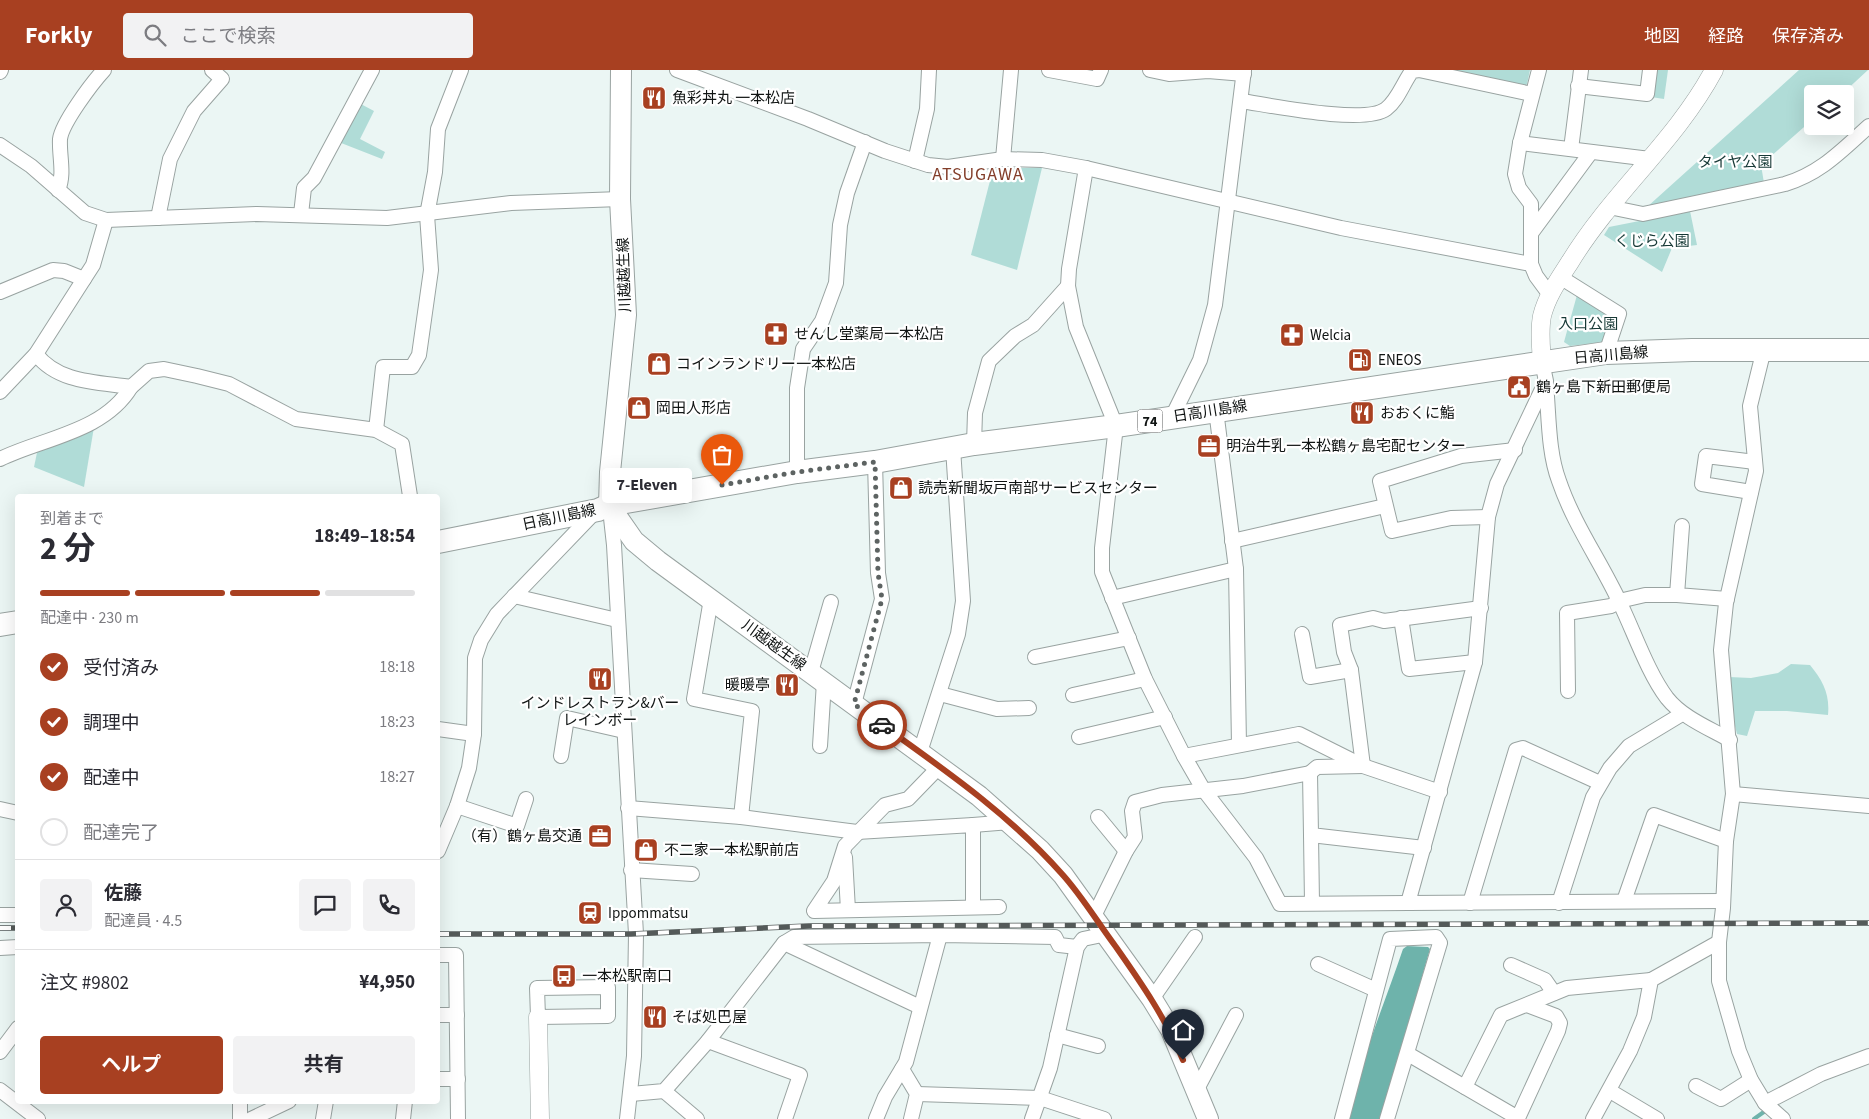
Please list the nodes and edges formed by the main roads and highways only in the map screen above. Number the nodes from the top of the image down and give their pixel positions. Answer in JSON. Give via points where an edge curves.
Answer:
{"nodes":[{"id":1,"x":621,"y":70,"type":"edge"},
{"id":2,"x":1869,"y":350,"type":"edge"},
{"id":3,"x":604,"y":507,"type":"junction"},
{"id":4,"x":440,"y":542,"type":"edge"},
{"id":5,"x":15,"y":622,"type":"edge"},
{"id":6,"x":0,"y":625,"type":"edge"},
{"id":7,"x":1208,"y":1119,"type":"edge"}],
"edges":[{"from":1,"to":3,"type":"main road","name":"川越越生線","via":[[620,199],[625,323]]},
{"from":2,"to":3,"type":"main road","name":"日高川島線","number":"74","via":[[1606,353],[1544,371],[1216,410],[964,446]]},
{"from":3,"to":4,"type":"main road","name":"日高川島線","number":"74"},
{"from":3,"to":7,"type":"main road","name":"川越越生線","via":[[634,541],[920,752],[1010,822],[1064,875],[1152,998],[1171,1030]]},
{"from":5,"to":6,"type":"main road"}]}
